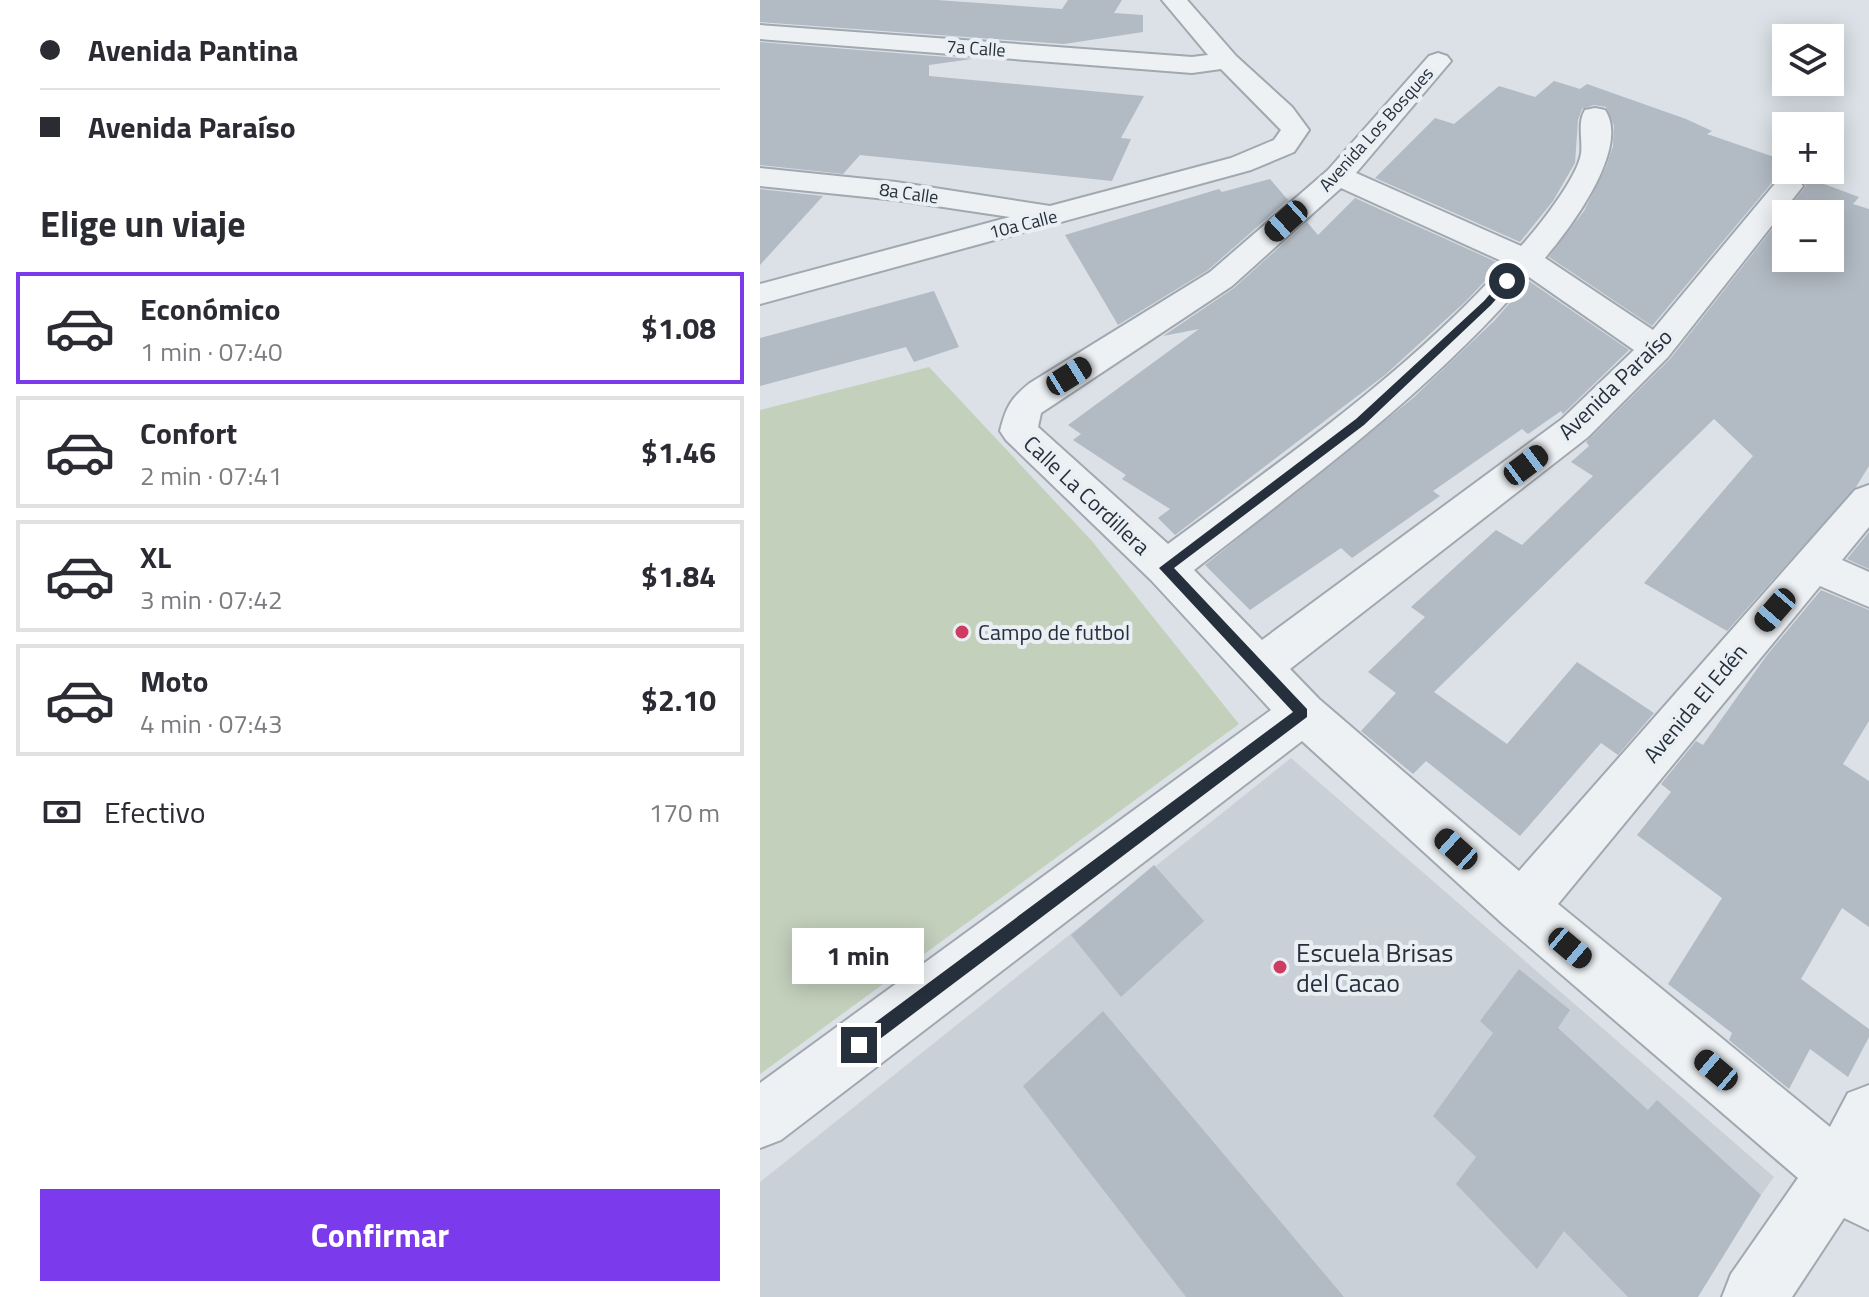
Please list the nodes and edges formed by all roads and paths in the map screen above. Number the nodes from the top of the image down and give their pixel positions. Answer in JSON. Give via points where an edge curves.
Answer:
{"nodes":[{"id":1,"x":1174,"y":0,"type":"edge"},
{"id":2,"x":760,"y":32,"type":"edge"},
{"id":3,"x":1227,"y":61,"type":"junction"},
{"id":4,"x":1438,"y":61,"type":"dead end"},
{"id":5,"x":1595,"y":116,"type":"dead end"},
{"id":6,"x":1338,"y":176,"type":"junction"},
{"id":7,"x":760,"y":177,"type":"edge"},
{"id":8,"x":1788,"y":186,"type":"dead end"},
{"id":9,"x":896,"y":191,"type":"junction"},
{"id":10,"x":1058,"y":215,"type":"junction"},
{"id":11,"x":912,"y":252,"type":"junction"},
{"id":12,"x":1526,"y":260,"type":"junction"},
{"id":13,"x":760,"y":294,"type":"edge"},
{"id":14,"x":1656,"y":349,"type":"junction"},
{"id":15,"x":1019,"y":431,"type":"joint"},
{"id":16,"x":1869,"y":500,"type":"edge"},
{"id":17,"x":1813,"y":565,"type":"junction"},
{"id":18,"x":1166,"y":568,"type":"junction"},
{"id":19,"x":1869,"y":590,"type":"edge"},
{"id":20,"x":1260,"y":667,"type":"junction"},
{"id":21,"x":1303,"y":713,"type":"junction"},
{"id":22,"x":1522,"y":907,"type":"junction"},
{"id":23,"x":1869,"y":1114,"type":"edge"},
{"id":24,"x":760,"y":1119,"type":"edge"},
{"id":25,"x":1854,"y":1186,"type":"edge"},
{"id":26,"x":1754,"y":1297,"type":"edge"}],
"edges":[{"from":1,"to":3,"type":"street"},
{"from":2,"to":3,"type":"street","name":"7a Calle","via":[[1192,65]]},
{"from":3,"to":10,"type":"street","name":"10a Calle","via":[[1295,130],[1284,146],[1241,164]]},
{"from":4,"to":6,"type":"street","name":"Avenida Los Bosques"},
{"from":5,"to":12,"type":"street","via":[[1595,157],[1556,226]]},
{"from":6,"to":12,"type":"street"},
{"from":6,"to":15,"type":"street","name":"Avenida Los Bosques","via":[[1221,279],[1024,407]]},
{"from":7,"to":9,"type":"street","name":"8a Calle"},
{"from":8,"to":14,"type":"street","name":"Avenida Paraíso"},
{"from":9,"to":10,"type":"street","name":"8a Calle"},
{"from":9,"to":11,"type":"street"},
{"from":10,"to":11,"type":"street","name":"10a Calle"},
{"from":11,"to":13,"type":"street","name":"10a Calle"},
{"from":12,"to":14,"type":"street"},
{"from":12,"to":18,"type":"street","via":[[1488,303],[1360,422]]},
{"from":14,"to":20,"type":"street","name":"Avenida Paraíso","via":[[1575,428]]},
{"from":15,"to":18,"type":"street","name":"Calle La Cordillera"},
{"from":16,"to":17,"type":"street","name":"Avenida El Edén"},
{"from":17,"to":19,"type":"street"},
{"from":17,"to":22,"type":"street","name":"Avenida El Edén"},
{"from":18,"to":20,"type":"street","name":"Calle La Cordillera"},
{"from":20,"to":21,"type":"street","name":"Calle La Cordillera"},
{"from":21,"to":22,"type":"street","name":"Calle La Cordillera"},
{"from":21,"to":24,"type":"street"},
{"from":22,"to":25,"type":"street","name":"Calle La Cordillera"},
{"from":23,"to":25,"type":"street"},
{"from":25,"to":26,"type":"street"}]}
